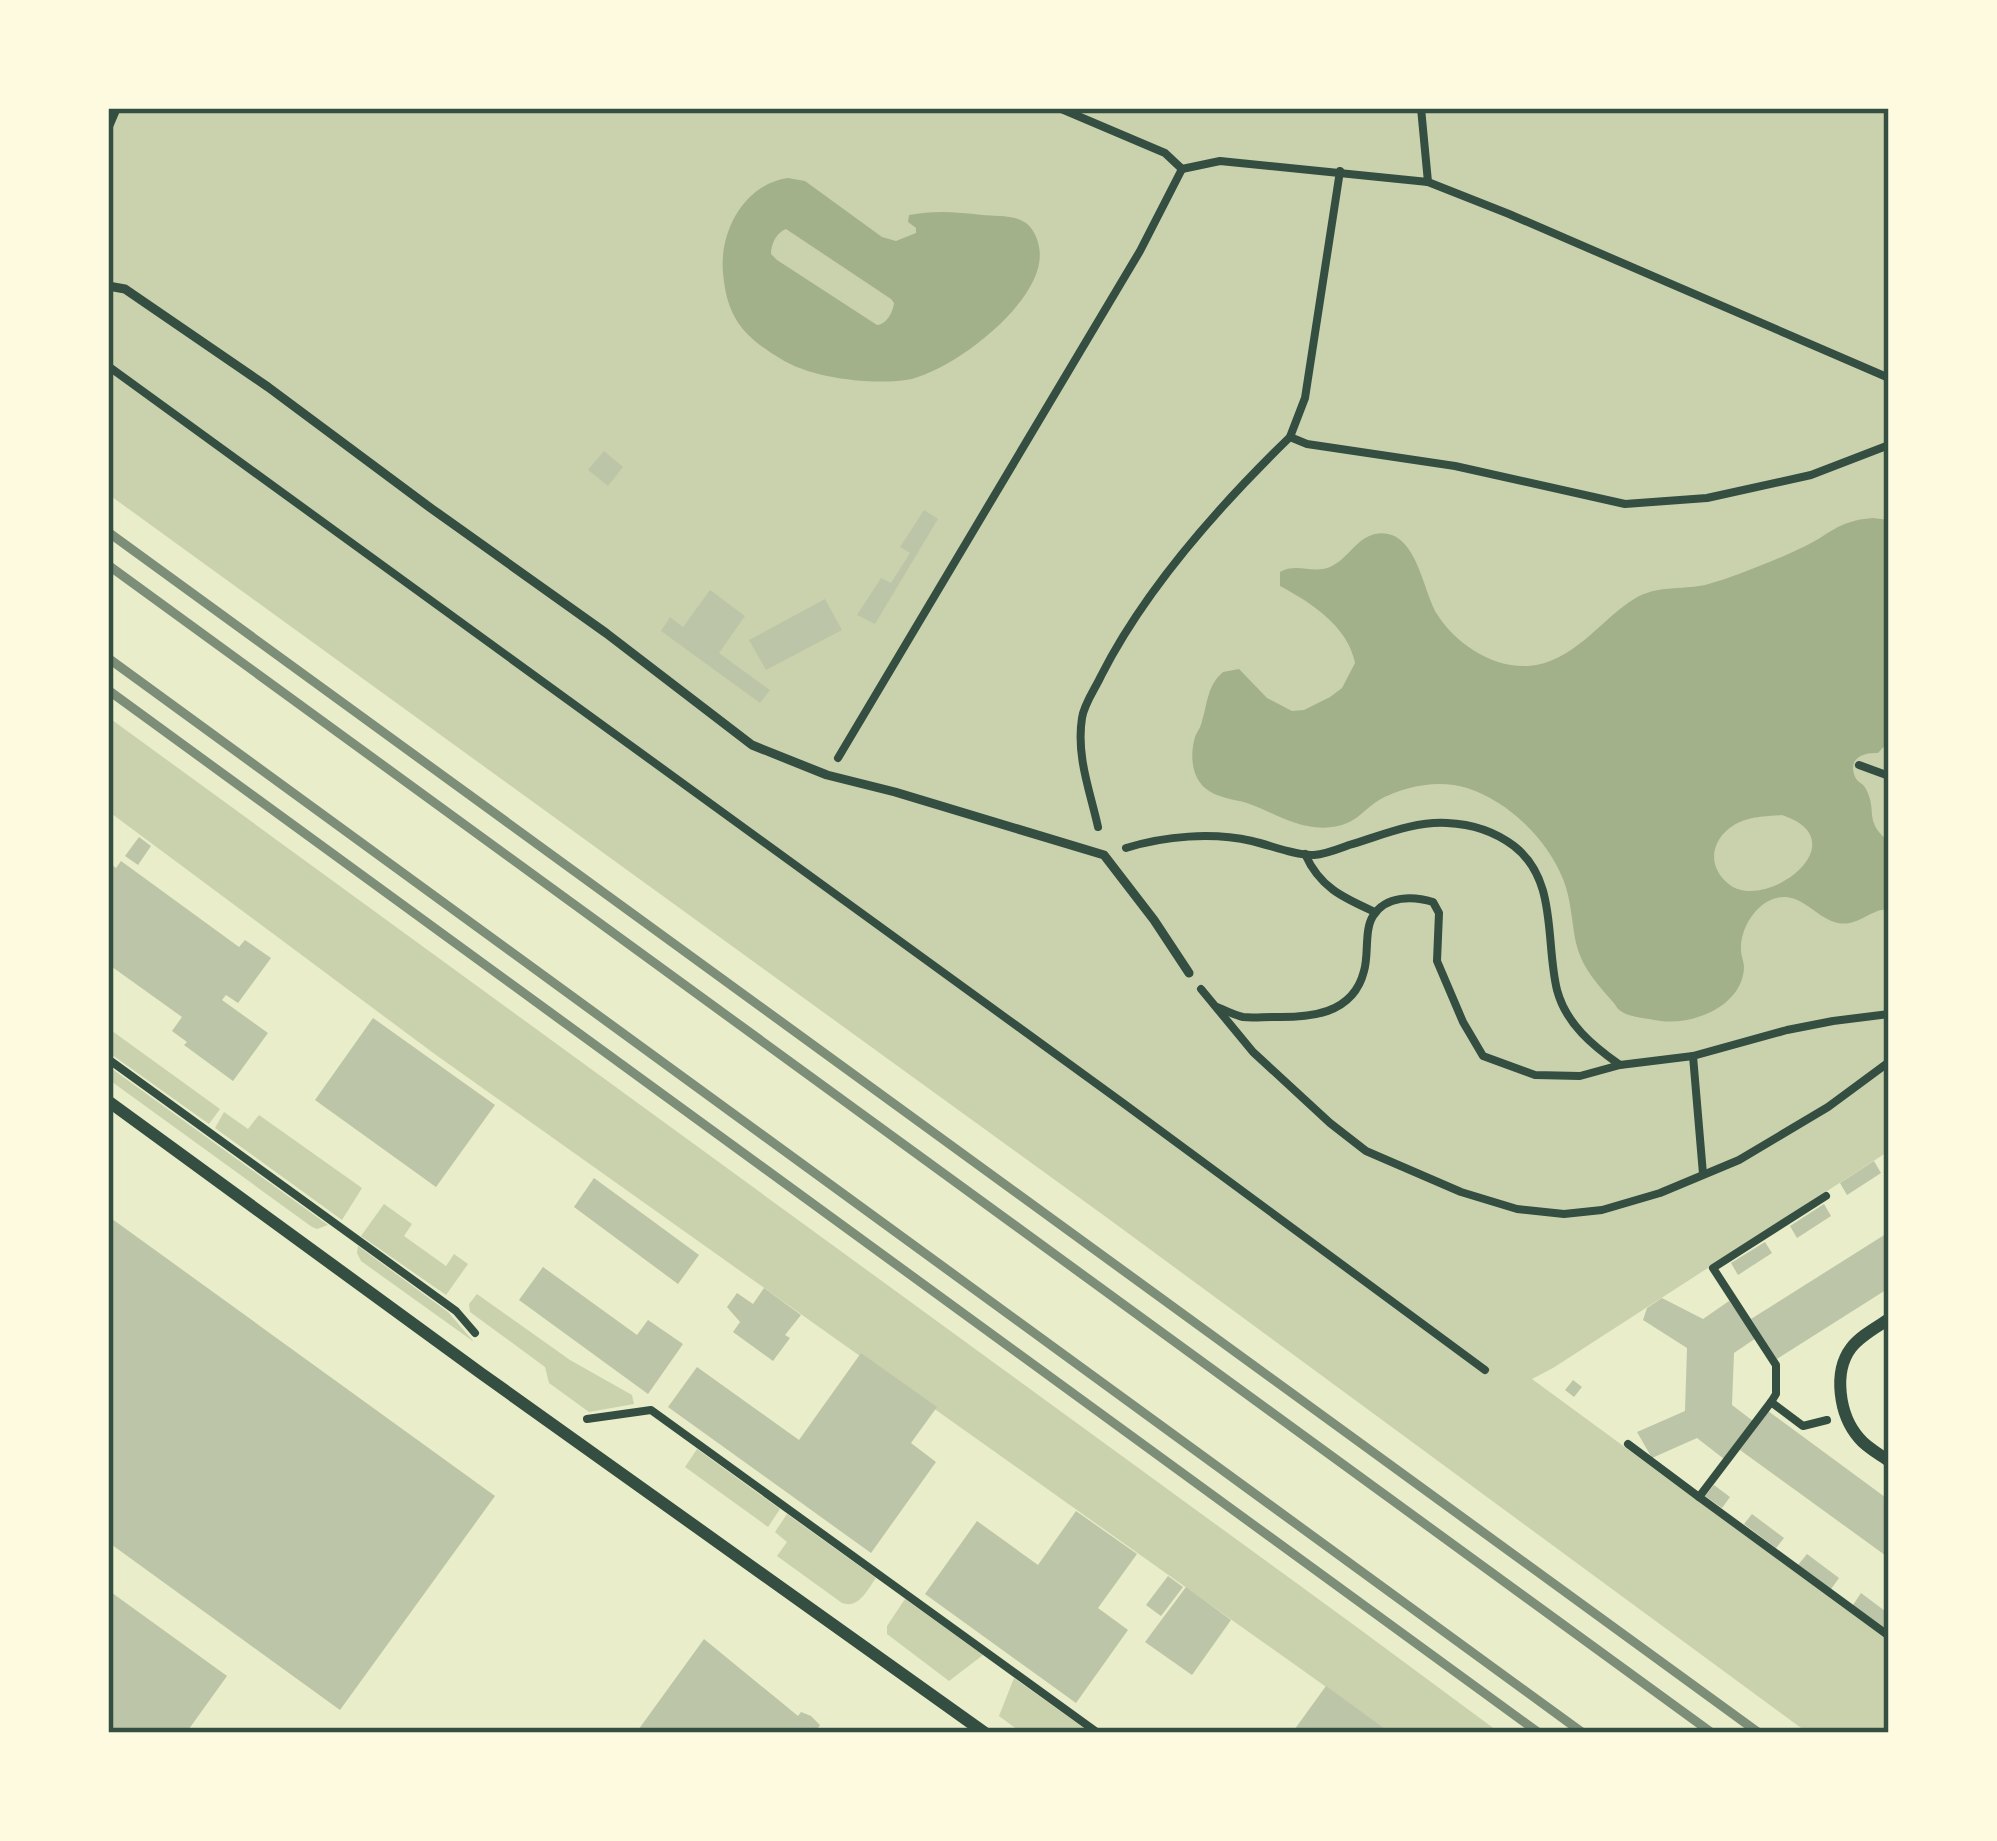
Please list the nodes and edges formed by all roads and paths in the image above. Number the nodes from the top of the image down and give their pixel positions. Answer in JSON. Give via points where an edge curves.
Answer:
{"nodes":[{"id":1,"x":117,"y":108,"type":"edge"},
{"id":2,"x":1059,"y":108,"type":"edge"},
{"id":3,"x":1421,"y":108,"type":"edge"},
{"id":4,"x":108,"y":129,"type":"edge"},
{"id":5,"x":1182,"y":169,"type":"junction"},
{"id":6,"x":1340,"y":171,"type":"junction"},
{"id":7,"x":1428,"y":182,"type":"junction"},
{"id":8,"x":108,"y":286,"type":"edge"},
{"id":9,"x":108,"y":366,"type":"edge"},
{"id":10,"x":1889,"y":378,"type":"edge"},
{"id":11,"x":1290,"y":437,"type":"junction"},
{"id":12,"x":1889,"y":445,"type":"edge"},
{"id":13,"x":1859,"y":765,"type":"dead end"},
{"id":14,"x":827,"y":775,"type":"junction"},
{"id":15,"x":1889,"y":776,"type":"edge"},
{"id":16,"x":1306,"y":854,"type":"junction"},
{"id":17,"x":1104,"y":855,"type":"junction"},
{"id":18,"x":1376,"y":912,"type":"junction"},
{"id":19,"x":1189,"y":973,"type":"joint"},
{"id":20,"x":1215,"y":1006,"type":"junction"},
{"id":21,"x":1889,"y":1014,"type":"edge"},
{"id":22,"x":1693,"y":1056,"type":"junction"},
{"id":23,"x":108,"y":1059,"type":"edge"},
{"id":24,"x":1889,"y":1062,"type":"edge"},
{"id":25,"x":1620,"y":1065,"type":"junction"},
{"id":26,"x":108,"y":1101,"type":"edge"},
{"id":27,"x":1703,"y":1174,"type":"junction"},
{"id":28,"x":1826,"y":1196,"type":"dead end"},
{"id":29,"x":1889,"y":1319,"type":"edge"},
{"id":30,"x":479,"y":1338,"type":"dead end"},
{"id":31,"x":1485,"y":1370,"type":"dead end"},
{"id":32,"x":1772,"y":1402,"type":"junction"},
{"id":33,"x":570,"y":1406,"type":"dead end"},
{"id":34,"x":1846,"y":1415,"type":"junction"},
{"id":35,"x":1628,"y":1444,"type":"dead end"},
{"id":36,"x":1889,"y":1461,"type":"edge"},
{"id":37,"x":1699,"y":1497,"type":"junction"},
{"id":38,"x":1889,"y":1636,"type":"edge"},
{"id":39,"x":986,"y":1733,"type":"edge"},
{"id":40,"x":1098,"y":1733,"type":"edge"}],
"edges":[{"from":1,"to":4,"type":"path"},
{"from":2,"to":5,"type":"path","via":[[1165,153]]},
{"from":3,"to":7,"type":"path"},
{"from":5,"to":6,"type":"path","via":[[1220,161]]},
{"from":5,"to":14,"type":"path"},
{"from":6,"to":7,"type":"path"},
{"from":6,"to":11,"type":"path","via":[[1305,398]]},
{"from":7,"to":10,"type":"path"},
{"from":8,"to":14,"type":"lane","via":[[124,289],[268,387],[752,745]]},
{"from":9,"to":31,"type":"path"},
{"from":11,"to":12,"type":"path","via":[[1625,503],[1707,498],[1811,475]]},
{"from":11,"to":17,"type":"path","via":[[1147,600],[1082,714],[1083,774]]},
{"from":13,"to":15,"type":"path"},
{"from":14,"to":17,"type":"lane"},
{"from":16,"to":17,"type":"path","via":[[1203,836]]},
{"from":16,"to":18,"type":"path","via":[[1337,893]]},
{"from":16,"to":25,"type":"path","via":[[1443,823],[1502,837],[1540,875],[1558,992],[1570,1019]]},
{"from":17,"to":19,"type":"lane"},
{"from":18,"to":20,"type":"path","via":[[1359,987],[1325,1015],[1245,1017]]},
{"from":18,"to":25,"type":"path","via":[[1399,898],[1433,902],[1437,961],[1483,1056],[1535,1075],[1580,1076]]},
{"from":19,"to":20,"type":"path"},
{"from":20,"to":27,"type":"path","via":[[1253,1052],[1366,1151],[1462,1192],[1564,1214],[1602,1210]]},
{"from":21,"to":22,"type":"path"},
{"from":22,"to":25,"type":"path"},
{"from":22,"to":27,"type":"path"},
{"from":23,"to":30,"type":"path","via":[[456,1311]]},
{"from":24,"to":27,"type":"path","via":[[1810,1118]]},
{"from":26,"to":39,"type":"street"},
{"from":28,"to":32,"type":"path","via":[[1713,1268],[1776,1365]]},
{"from":29,"to":34,"type":"street","via":[[1846,1358]]},
{"from":32,"to":34,"type":"path","via":[[1802,1426]]},
{"from":32,"to":37,"type":"path"},
{"from":33,"to":40,"type":"path","via":[[588,1420],[651,1410]]},
{"from":34,"to":36,"type":"street","via":[[1858,1437]]},
{"from":35,"to":37,"type":"path"},
{"from":37,"to":38,"type":"path"}]}
